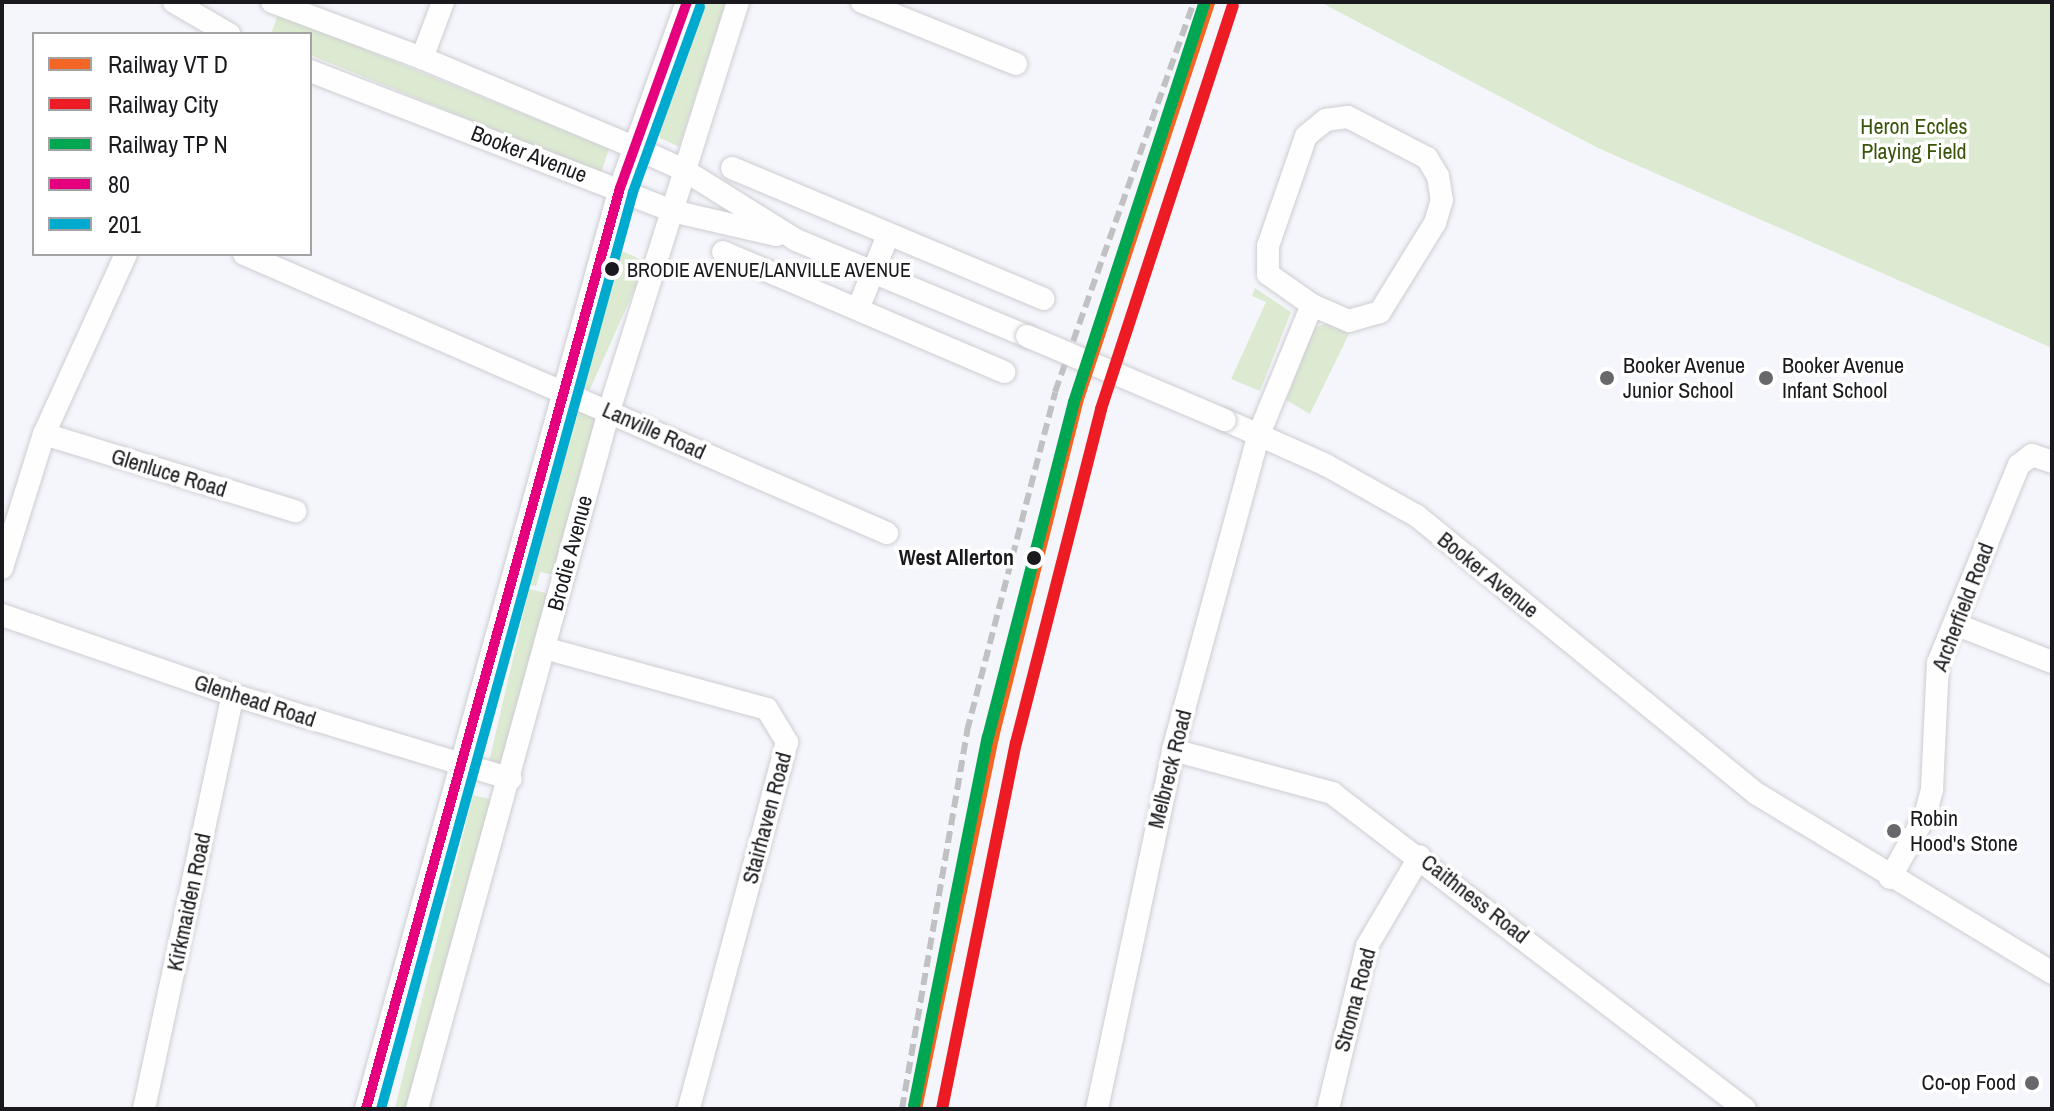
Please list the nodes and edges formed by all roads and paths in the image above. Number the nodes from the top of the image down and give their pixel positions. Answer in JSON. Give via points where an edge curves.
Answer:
{"nodes":[{"id":1,"x":174,"y":2,"type":"edge"},
{"id":2,"x":272,"y":2,"type":"edge"},
{"id":3,"x":443,"y":2,"type":"edge"},
{"id":4,"x":687,"y":2,"type":"edge"},
{"id":5,"x":738,"y":2,"type":"edge"},
{"id":6,"x":862,"y":2,"type":"edge"},
{"id":7,"x":226,"y":32,"type":"edge"},
{"id":8,"x":422,"y":58,"type":"junction"},
{"id":9,"x":1016,"y":64,"type":"dead end"},
{"id":10,"x":312,"y":72,"type":"edge"},
{"id":11,"x":638,"y":149,"type":"junction"},
{"id":12,"x":684,"y":170,"type":"junction"},
{"id":13,"x":620,"y":188,"type":"junction"},
{"id":14,"x":741,"y":205,"type":"junction"},
{"id":15,"x":672,"y":211,"type":"junction"},
{"id":16,"x":888,"y":235,"type":"junction"},
{"id":17,"x":796,"y":240,"type":"junction"},
{"id":18,"x":723,"y":252,"type":"dead end"},
{"id":19,"x":125,"y":256,"type":"edge"},
{"id":20,"x":249,"y":256,"type":"edge"},
{"id":21,"x":871,"y":271,"type":"junction"},
{"id":22,"x":1044,"y":299,"type":"dead end"},
{"id":23,"x":1312,"y":305,"type":"junction"},
{"id":24,"x":858,"y":309,"type":"junction"},
{"id":25,"x":1005,"y":372,"type":"dead end"},
{"id":26,"x":563,"y":391,"type":"junction"},
{"id":27,"x":609,"y":411,"type":"junction"},
{"id":28,"x":44,"y":434,"type":"junction"},
{"id":29,"x":1259,"y":434,"type":"junction"},
{"id":30,"x":2052,"y":462,"type":"edge"},
{"id":31,"x":295,"y":511,"type":"dead end"},
{"id":32,"x":887,"y":533,"type":"dead end"},
{"id":33,"x":2,"y":568,"type":"edge"},
{"id":34,"x":2,"y":615,"type":"edge"},
{"id":35,"x":1955,"y":624,"type":"junction"},
{"id":36,"x":544,"y":648,"type":"junction"},
{"id":37,"x":2052,"y":662,"type":"edge"},
{"id":38,"x":233,"y":695,"type":"junction"},
{"id":39,"x":1173,"y":750,"type":"junction"},
{"id":40,"x":461,"y":766,"type":"junction"},
{"id":41,"x":511,"y":779,"type":"junction"},
{"id":42,"x":1420,"y":856,"type":"junction"},
{"id":43,"x":1890,"y":878,"type":"junction"},
{"id":44,"x":2052,"y":973,"type":"edge"},
{"id":45,"x":144,"y":1109,"type":"edge"},
{"id":46,"x":366,"y":1109,"type":"edge"},
{"id":47,"x":417,"y":1109,"type":"edge"},
{"id":48,"x":689,"y":1109,"type":"edge"},
{"id":49,"x":1097,"y":1109,"type":"edge"},
{"id":50,"x":1328,"y":1109,"type":"edge"},
{"id":51,"x":1745,"y":1109,"type":"edge"}],
"edges":[{"from":1,"to":7,"type":"street"},
{"from":2,"to":8,"type":"street","name":"Booker Avenue"},
{"from":3,"to":8,"type":"street"},
{"from":4,"to":11,"type":"street"},
{"from":5,"to":12,"type":"street","name":"Brodie Avenue"},
{"from":6,"to":9,"type":"street"},
{"from":8,"to":11,"type":"street","name":"Booker Avenue"},
{"from":10,"to":13,"type":"street","name":"Booker Avenue"},
{"from":11,"to":12,"type":"street","name":"Booker Avenue"},
{"from":11,"to":13,"type":"street"},
{"from":12,"to":14,"type":"street","name":"Booker Avenue"},
{"from":12,"to":15,"type":"street","name":"Brodie Avenue"},
{"from":13,"to":15,"type":"street","name":"Booker Avenue"},
{"from":13,"to":26,"type":"street"},
{"from":14,"to":16,"type":"street","via":[[743,172]]},
{"from":14,"to":17,"type":"street","name":"Booker Avenue"},
{"from":15,"to":17,"type":"street","name":"Booker Avenue"},
{"from":15,"to":27,"type":"street","name":"Brodie Avenue"},
{"from":16,"to":21,"type":"street"},
{"from":16,"to":22,"type":"street"},
{"from":17,"to":21,"type":"street","name":"Booker Avenue"},
{"from":18,"to":24,"type":"street"},
{"from":19,"to":28,"type":"street"},
{"from":20,"to":26,"type":"street","name":"Lanville Road"},
{"from":21,"to":24,"type":"street"},
{"from":21,"to":29,"type":"street","name":"Booker Avenue","bridge":true},
{"from":23,"to":23,"type":"street","via":[[1268,274],[1268,246],[1302,142],[1315,126],[1336,116],[1348,117],[1427,158],[1438,176],[1442,200],[1435,223],[1380,312],[1349,321]]},
{"from":23,"to":29,"type":"street","name":"Melbreck Road"},
{"from":24,"to":25,"type":"street"},
{"from":26,"to":27,"type":"street","name":"Lanville Road"},
{"from":26,"to":40,"type":"street"},
{"from":27,"to":32,"type":"street","name":"Lanville Road"},
{"from":27,"to":36,"type":"street","name":"Brodie Avenue"},
{"from":28,"to":31,"type":"street","name":"Glenluce Road"},
{"from":28,"to":33,"type":"street"},
{"from":29,"to":39,"type":"street","name":"Melbreck Road"},
{"from":29,"to":43,"type":"street","name":"Booker Avenue","via":[[1417,516],[1757,794]]},
{"from":30,"to":35,"type":"street","name":"Archerfield Road","via":[[2032,455],[2019,465]]},
{"from":34,"to":38,"type":"street","name":"Glenhead Road"},
{"from":35,"to":37,"type":"street"},
{"from":35,"to":43,"type":"street","name":"Archerfield Road","via":[[1938,663],[1932,789],[1925,816]]},
{"from":36,"to":41,"type":"street","name":"Brodie Avenue"},
{"from":36,"to":48,"type":"street","name":"Stairhaven Road","via":[[767,709],[787,742]]},
{"from":38,"to":40,"type":"street","name":"Glenhead Road"},
{"from":38,"to":45,"type":"street","name":"Kirkmaiden Road"},
{"from":39,"to":42,"type":"street","name":"Caithness Road","via":[[1332,793]]},
{"from":39,"to":49,"type":"street","name":"Melbreck Road"},
{"from":40,"to":41,"type":"street","name":"Glenhead Road"},
{"from":40,"to":46,"type":"street"},
{"from":41,"to":47,"type":"street","name":"Brodie Avenue"},
{"from":42,"to":50,"type":"street","name":"Stroma Road","via":[[1367,946]]},
{"from":42,"to":51,"type":"street","name":"Caithness Road"},
{"from":43,"to":44,"type":"street","name":"Booker Avenue"}]}
